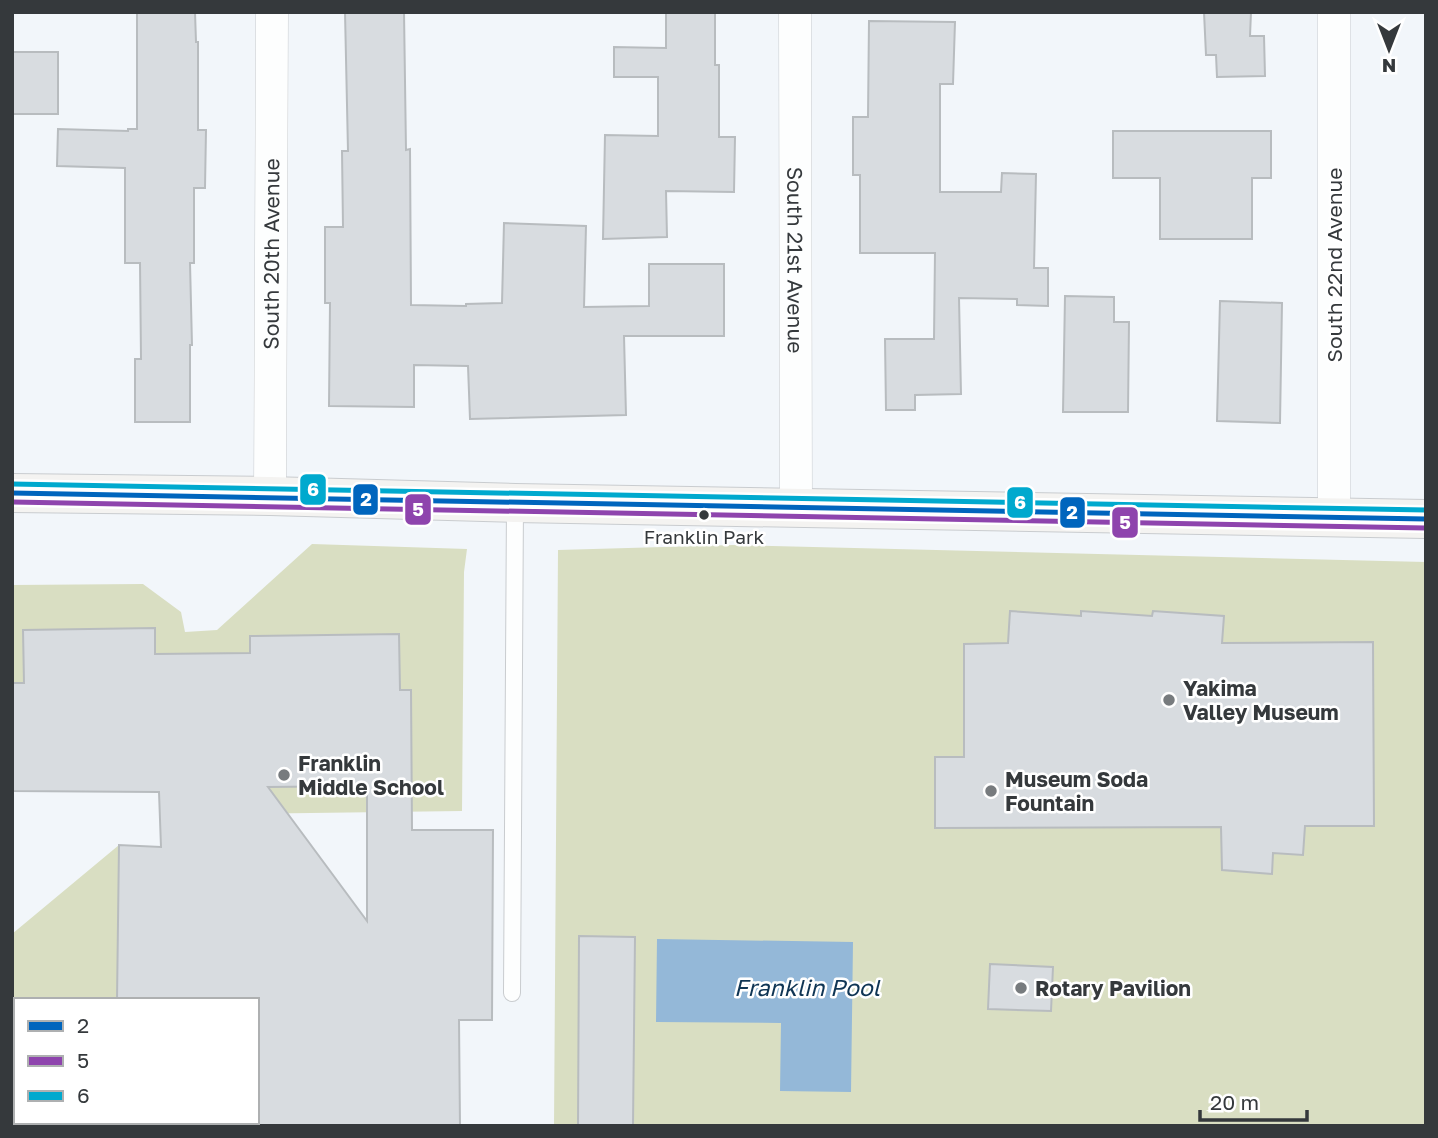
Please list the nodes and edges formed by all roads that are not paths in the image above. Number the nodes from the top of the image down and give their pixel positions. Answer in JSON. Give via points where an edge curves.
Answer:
{"nodes":[{"id":1,"x":272,"y":12,"type":"edge"},
{"id":2,"x":795,"y":12,"type":"edge"},
{"id":3,"x":1334,"y":12,"type":"edge"},
{"id":4,"x":12,"y":493,"type":"edge"},
{"id":5,"x":270,"y":496,"type":"junction"},
{"id":6,"x":515,"y":503,"type":"junction"},
{"id":7,"x":796,"y":508,"type":"junction"},
{"id":8,"x":1334,"y":517,"type":"junction"},
{"id":9,"x":1426,"y":519,"type":"edge"},
{"id":10,"x":512,"y":993,"type":"dead end"}],
"edges":[{"from":1,"to":5,"type":"street","name":"South 20th Avenue"},
{"from":2,"to":7,"type":"street","name":"South 21st Avenue"},
{"from":3,"to":8,"type":"street","name":"South 22nd Avenue"},
{"from":4,"to":5,"type":"main road"},
{"from":5,"to":6,"type":"main road"},
{"from":6,"to":7,"type":"main road"},
{"from":6,"to":10,"type":"lane"},
{"from":7,"to":8,"type":"main road"},
{"from":8,"to":9,"type":"main road"}]}
